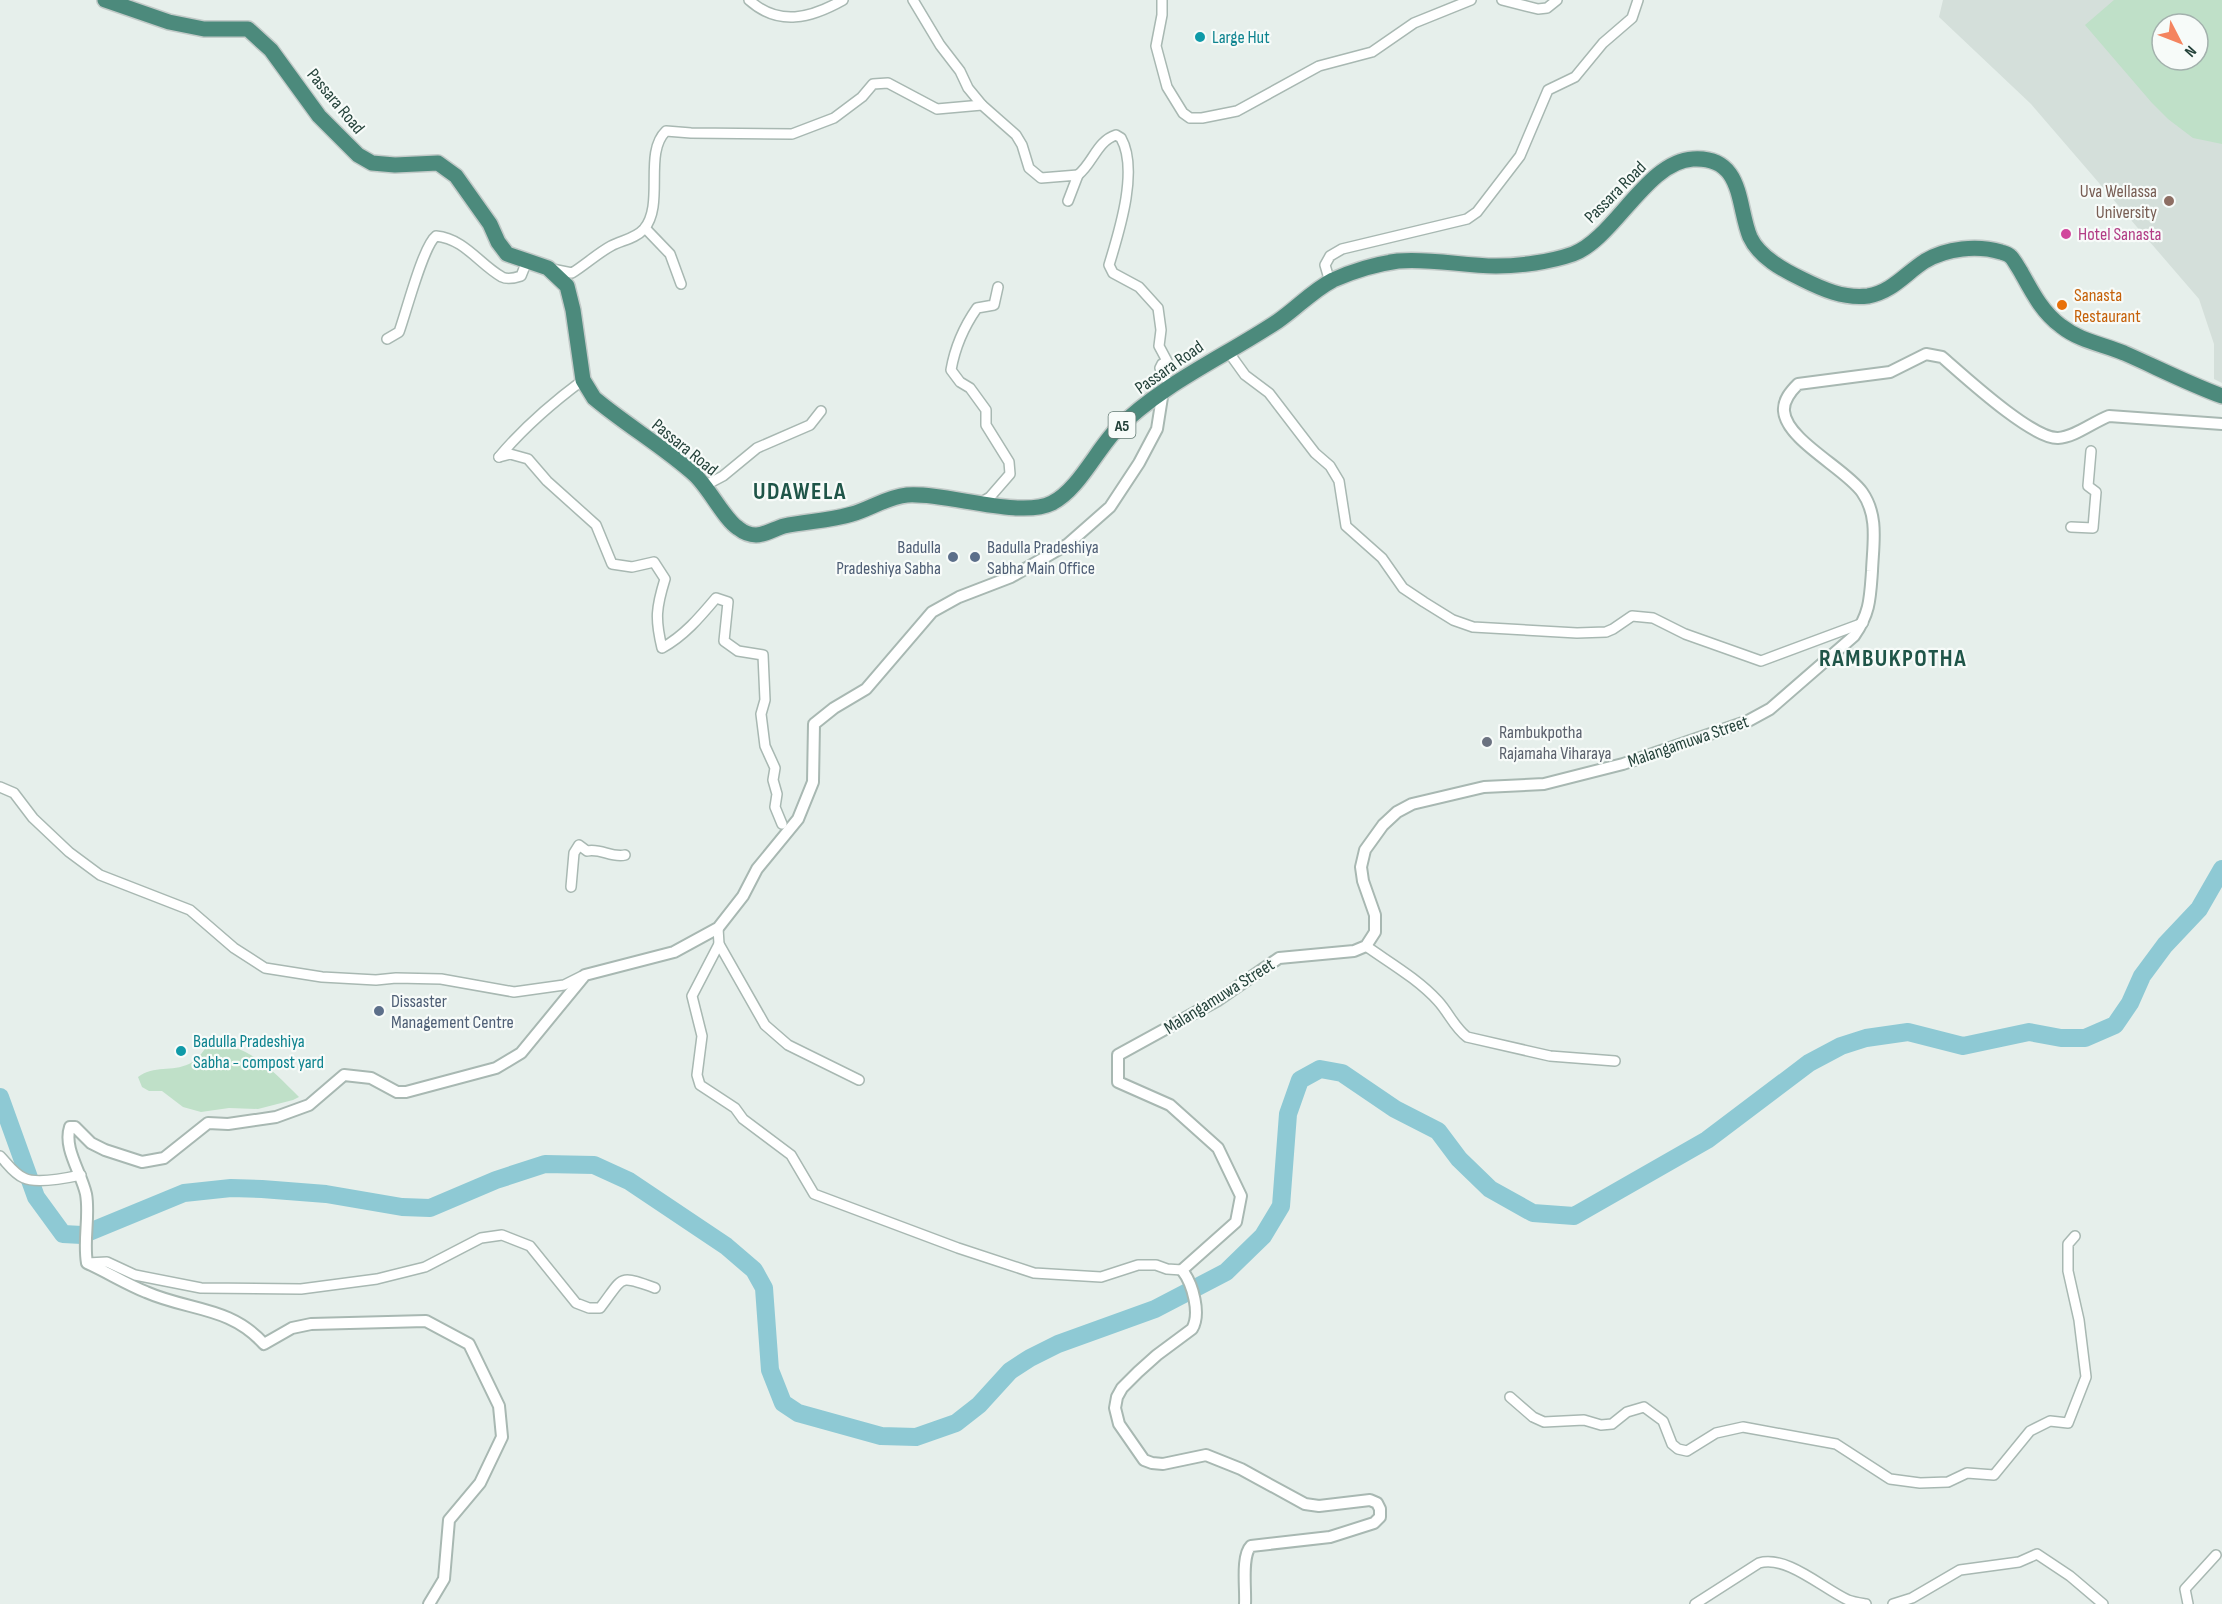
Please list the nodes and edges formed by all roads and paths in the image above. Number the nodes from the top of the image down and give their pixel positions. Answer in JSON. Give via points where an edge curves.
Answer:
{"nodes":[{"id":1,"x":105,"y":0,"type":"edge"},
{"id":2,"x":749,"y":0,"type":"edge"},
{"id":3,"x":843,"y":0,"type":"edge"},
{"id":4,"x":913,"y":0,"type":"edge"},
{"id":5,"x":1162,"y":0,"type":"edge"},
{"id":6,"x":1471,"y":0,"type":"edge"},
{"id":7,"x":1502,"y":0,"type":"edge"},
{"id":8,"x":1557,"y":0,"type":"edge"},
{"id":9,"x":1638,"y":0,"type":"edge"},
{"id":10,"x":982,"y":105,"type":"junction"},
{"id":11,"x":1078,"y":175,"type":"junction"},
{"id":12,"x":1068,"y":201,"type":"dead end"},
{"id":13,"x":645,"y":228,"type":"junction"},
{"id":14,"x":527,"y":261,"type":"junction"},
{"id":15,"x":548,"y":268,"type":"junction"},
{"id":16,"x":1330,"y":282,"type":"junction"},
{"id":17,"x":681,"y":284,"type":"dead end"},
{"id":18,"x":998,"y":287,"type":"dead end"},
{"id":19,"x":387,"y":339,"type":"dead end"},
{"id":20,"x":1227,"y":350,"type":"junction"},
{"id":21,"x":584,"y":380,"type":"junction"},
{"id":22,"x":1167,"y":388,"type":"junction"},
{"id":23,"x":2222,"y":396,"type":"edge"},
{"id":24,"x":821,"y":411,"type":"dead end"},
{"id":25,"x":2222,"y":424,"type":"edge"},
{"id":26,"x":2091,"y":451,"type":"dead end"},
{"id":27,"x":704,"y":486,"type":"junction"},
{"id":28,"x":980,"y":503,"type":"junction"},
{"id":29,"x":2071,"y":527,"type":"dead end"},
{"id":30,"x":1863,"y":623,"type":"junction"},
{"id":31,"x":0,"y":787,"type":"edge"},
{"id":32,"x":782,"y":824,"type":"dead end"},
{"id":33,"x":625,"y":855,"type":"dead end"},
{"id":34,"x":571,"y":887,"type":"dead end"},
{"id":35,"x":718,"y":928,"type":"junction"},
{"id":36,"x":719,"y":944,"type":"junction"},
{"id":37,"x":1366,"y":946,"type":"junction"},
{"id":38,"x":585,"y":975,"type":"junction"},
{"id":39,"x":1615,"y":1061,"type":"dead end"},
{"id":40,"x":859,"y":1080,"type":"dead end"},
{"id":41,"x":0,"y":1156,"type":"edge"},
{"id":42,"x":81,"y":1175,"type":"junction"},
{"id":43,"x":2075,"y":1236,"type":"dead end"},
{"id":44,"x":87,"y":1263,"type":"junction"},
{"id":45,"x":1182,"y":1270,"type":"junction"},
{"id":46,"x":655,"y":1288,"type":"dead end"},
{"id":47,"x":1510,"y":1397,"type":"dead end"},
{"id":48,"x":2216,"y":1555,"type":"dead end"},
{"id":49,"x":429,"y":1604,"type":"edge"},
{"id":50,"x":1245,"y":1604,"type":"edge"},
{"id":51,"x":1695,"y":1604,"type":"edge"},
{"id":52,"x":1866,"y":1604,"type":"edge"},
{"id":53,"x":1893,"y":1604,"type":"edge"},
{"id":54,"x":2103,"y":1604,"type":"edge"},
{"id":55,"x":2188,"y":1604,"type":"edge"}],
"edges":[{"from":1,"to":14,"type":"highway","name":"Passara Road","number":"A5","via":[[169,22],[204,29],[248,29],[271,50],[319,116],[358,155],[372,163],[438,163],[456,176],[507,254]]},
{"from":2,"to":3,"type":"street","via":[[758,8],[789,18],[808,16]]},
{"from":4,"to":10,"type":"street"},
{"from":5,"to":6,"type":"street","via":[[1156,46],[1167,87],[1183,113],[1190,118],[1202,118],[1237,111],[1319,66],[1372,52],[1414,23]]},
{"from":7,"to":8,"type":"street","via":[[1538,9]]},
{"from":9,"to":16,"type":"street","via":[[1632,18],[1603,43],[1575,77],[1548,90],[1520,156],[1477,212],[1467,219],[1342,249],[1324,265]]},
{"from":10,"to":11,"type":"street","via":[[1016,135],[1029,168],[1041,178]]},
{"from":10,"to":13,"type":"street","via":[[937,109],[888,83],[873,84],[834,118],[792,134],[666,131],[657,152],[652,208]]},
{"from":11,"to":12,"type":"street"},
{"from":11,"to":22,"type":"street","via":[[1101,144],[1116,135],[1120,138],[1127,161],[1127,194],[1109,265],[1113,273],[1138,287],[1158,308],[1159,346],[1167,361],[1160,368]]},
{"from":13,"to":15,"type":"street","via":[[610,246],[572,273]]},
{"from":13,"to":17,"type":"street","via":[[670,254]]},
{"from":14,"to":15,"type":"highway","name":"Passara Road","number":"A5"},
{"from":14,"to":19,"type":"street","via":[[521,276],[503,277],[472,252],[446,237],[436,236],[424,255],[399,332]]},
{"from":15,"to":21,"type":"highway","name":"Passara Road","number":"A5","via":[[567,286]]},
{"from":16,"to":20,"type":"highway","name":"Passara Road","number":"A5","via":[[1280,320]]},
{"from":16,"to":23,"type":"highway","name":"Passara Road","number":"A5","via":[[1397,261],[1499,266],[1557,259],[1579,252],[1593,243],[1665,170],[1694,158],[1708,160],[1731,174],[1741,196],[1749,235],[1758,249],[1768,259],[1825,290],[1868,296],[1890,289],[1924,262],[1944,252],[1997,251],[2011,256],[2044,311],[2064,329]]},
{"from":18,"to":28,"type":"street","via":[[994,305],[977,308],[957,341],[951,370],[986,410],[986,426],[1009,462],[1010,474]]},
{"from":20,"to":22,"type":"highway","name":"Passara Road","number":"A5"},
{"from":20,"to":30,"type":"street","via":[[1245,375],[1269,393],[1315,453],[1330,466],[1339,481],[1346,526],[1382,558],[1403,588],[1453,620],[1473,627],[1577,633],[1606,632],[1632,616],[1653,618],[1685,634],[1761,661]]},
{"from":21,"to":27,"type":"highway","name":"Passara Road","number":"A5","via":[[594,399]]},
{"from":21,"to":32,"type":"street","via":[[524,428],[499,457],[510,454],[528,459],[596,525],[612,564],[632,567],[654,562],[665,579],[657,605],[662,648],[698,621],[716,598],[728,602],[724,641],[738,651],[763,655],[765,700],[761,714],[765,746],[775,768],[775,807]]},
{"from":22,"to":28,"type":"highway","name":"Passara Road","number":"A5","via":[[1116,430],[1057,501],[1036,507]]},
{"from":22,"to":35,"type":"street","via":[[1157,429],[1110,507],[1068,543],[1011,577],[932,612],[866,689],[814,724],[813,782],[798,819],[757,869],[743,896]]},
{"from":24,"to":27,"type":"street","via":[[810,425],[757,448]]},
{"from":25,"to":30,"type":"street","name":"Malangamuwa Street","via":[[2109,416],[2077,433],[2057,438],[2029,427],[1942,357],[1926,354],[1890,372],[1798,384],[1787,395],[1784,411],[1791,429],[1862,491],[1875,519],[1870,607]]},
{"from":26,"to":29,"type":"street","via":[[2088,486],[2096,492],[2093,528]]},
{"from":27,"to":28,"type":"highway","name":"Passara Road","number":"A5","via":[[736,527],[756,535],[854,514],[907,495]]},
{"from":30,"to":37,"type":"street","name":"Malangamuwa Street","via":[[1854,636],[1770,709],[1749,721],[1623,764],[1544,784],[1484,787],[1412,804],[1397,813],[1365,850],[1361,867],[1375,915],[1375,932]]},
{"from":31,"to":38,"type":"street","via":[[14,793],[33,818],[100,875],[190,910],[234,948],[265,968],[376,981],[441,979],[514,992],[564,985]]},
{"from":33,"to":34,"type":"street","via":[[615,857],[595,849],[587,851],[579,845],[574,853]]},
{"from":35,"to":36,"type":"street"},
{"from":35,"to":38,"type":"street","via":[[674,952]]},
{"from":36,"to":40,"type":"street","via":[[765,1025],[788,1045]]},
{"from":36,"to":45,"type":"street","via":[[692,996],[702,1036],[697,1075],[700,1085],[735,1108],[743,1119],[791,1155],[814,1194],[1034,1273],[1101,1277],[1138,1265],[1156,1264]]},
{"from":37,"to":39,"type":"street","via":[[1422,986],[1467,1037],[1551,1056]]},
{"from":37,"to":45,"type":"street","name":"Malangamuwa Street","via":[[1354,951],[1279,958],[1218,1000],[1118,1055],[1118,1082],[1170,1105],[1218,1148],[1241,1196],[1236,1222]]},
{"from":38,"to":42,"type":"street","via":[[521,1053],[496,1068],[406,1092],[397,1092],[371,1078],[344,1075],[309,1105],[276,1117],[208,1123],[164,1158],[142,1162],[105,1150],[75,1127],[70,1128],[66,1138]]},
{"from":41,"to":42,"type":"street","via":[[26,1180]]},
{"from":42,"to":44,"type":"street","via":[[87,1206]]},
{"from":43,"to":47,"type":"street","via":[[2068,1244],[2068,1271],[2086,1377],[2078,1403],[2068,1423],[2050,1421],[2030,1431],[1994,1475],[1967,1473],[1948,1482],[1890,1479],[1836,1444],[1743,1426],[1716,1433],[1687,1451],[1672,1444],[1663,1421],[1644,1407],[1627,1412],[1611,1424],[1584,1420],[1544,1422]]},
{"from":44,"to":46,"type":"street","via":[[107,1262],[135,1275],[201,1288],[301,1289],[376,1279],[425,1267],[481,1238],[502,1235],[530,1246],[576,1302],[589,1308],[600,1308],[621,1280],[629,1278]]},
{"from":44,"to":49,"type":"street","via":[[146,1293],[237,1321],[264,1344],[292,1328],[311,1324],[426,1321],[469,1344],[499,1406],[502,1437],[480,1483],[449,1520],[444,1579]]},
{"from":45,"to":50,"type":"street","via":[[1190,1280],[1196,1321],[1192,1329],[1157,1354],[1122,1388],[1115,1408],[1119,1424],[1138,1454],[1144,1460],[1162,1464],[1206,1455],[1241,1468],[1305,1504],[1370,1500],[1380,1509],[1380,1517],[1374,1523],[1330,1538],[1251,1546],[1245,1567]]},
{"from":48,"to":55,"type":"street","via":[[2185,1589]]},
{"from":51,"to":52,"type":"street","via":[[1770,1560],[1799,1571],[1850,1601]]},
{"from":53,"to":54,"type":"street","via":[[1912,1598],[1960,1570],[2019,1562],[2037,1554]]}]}
